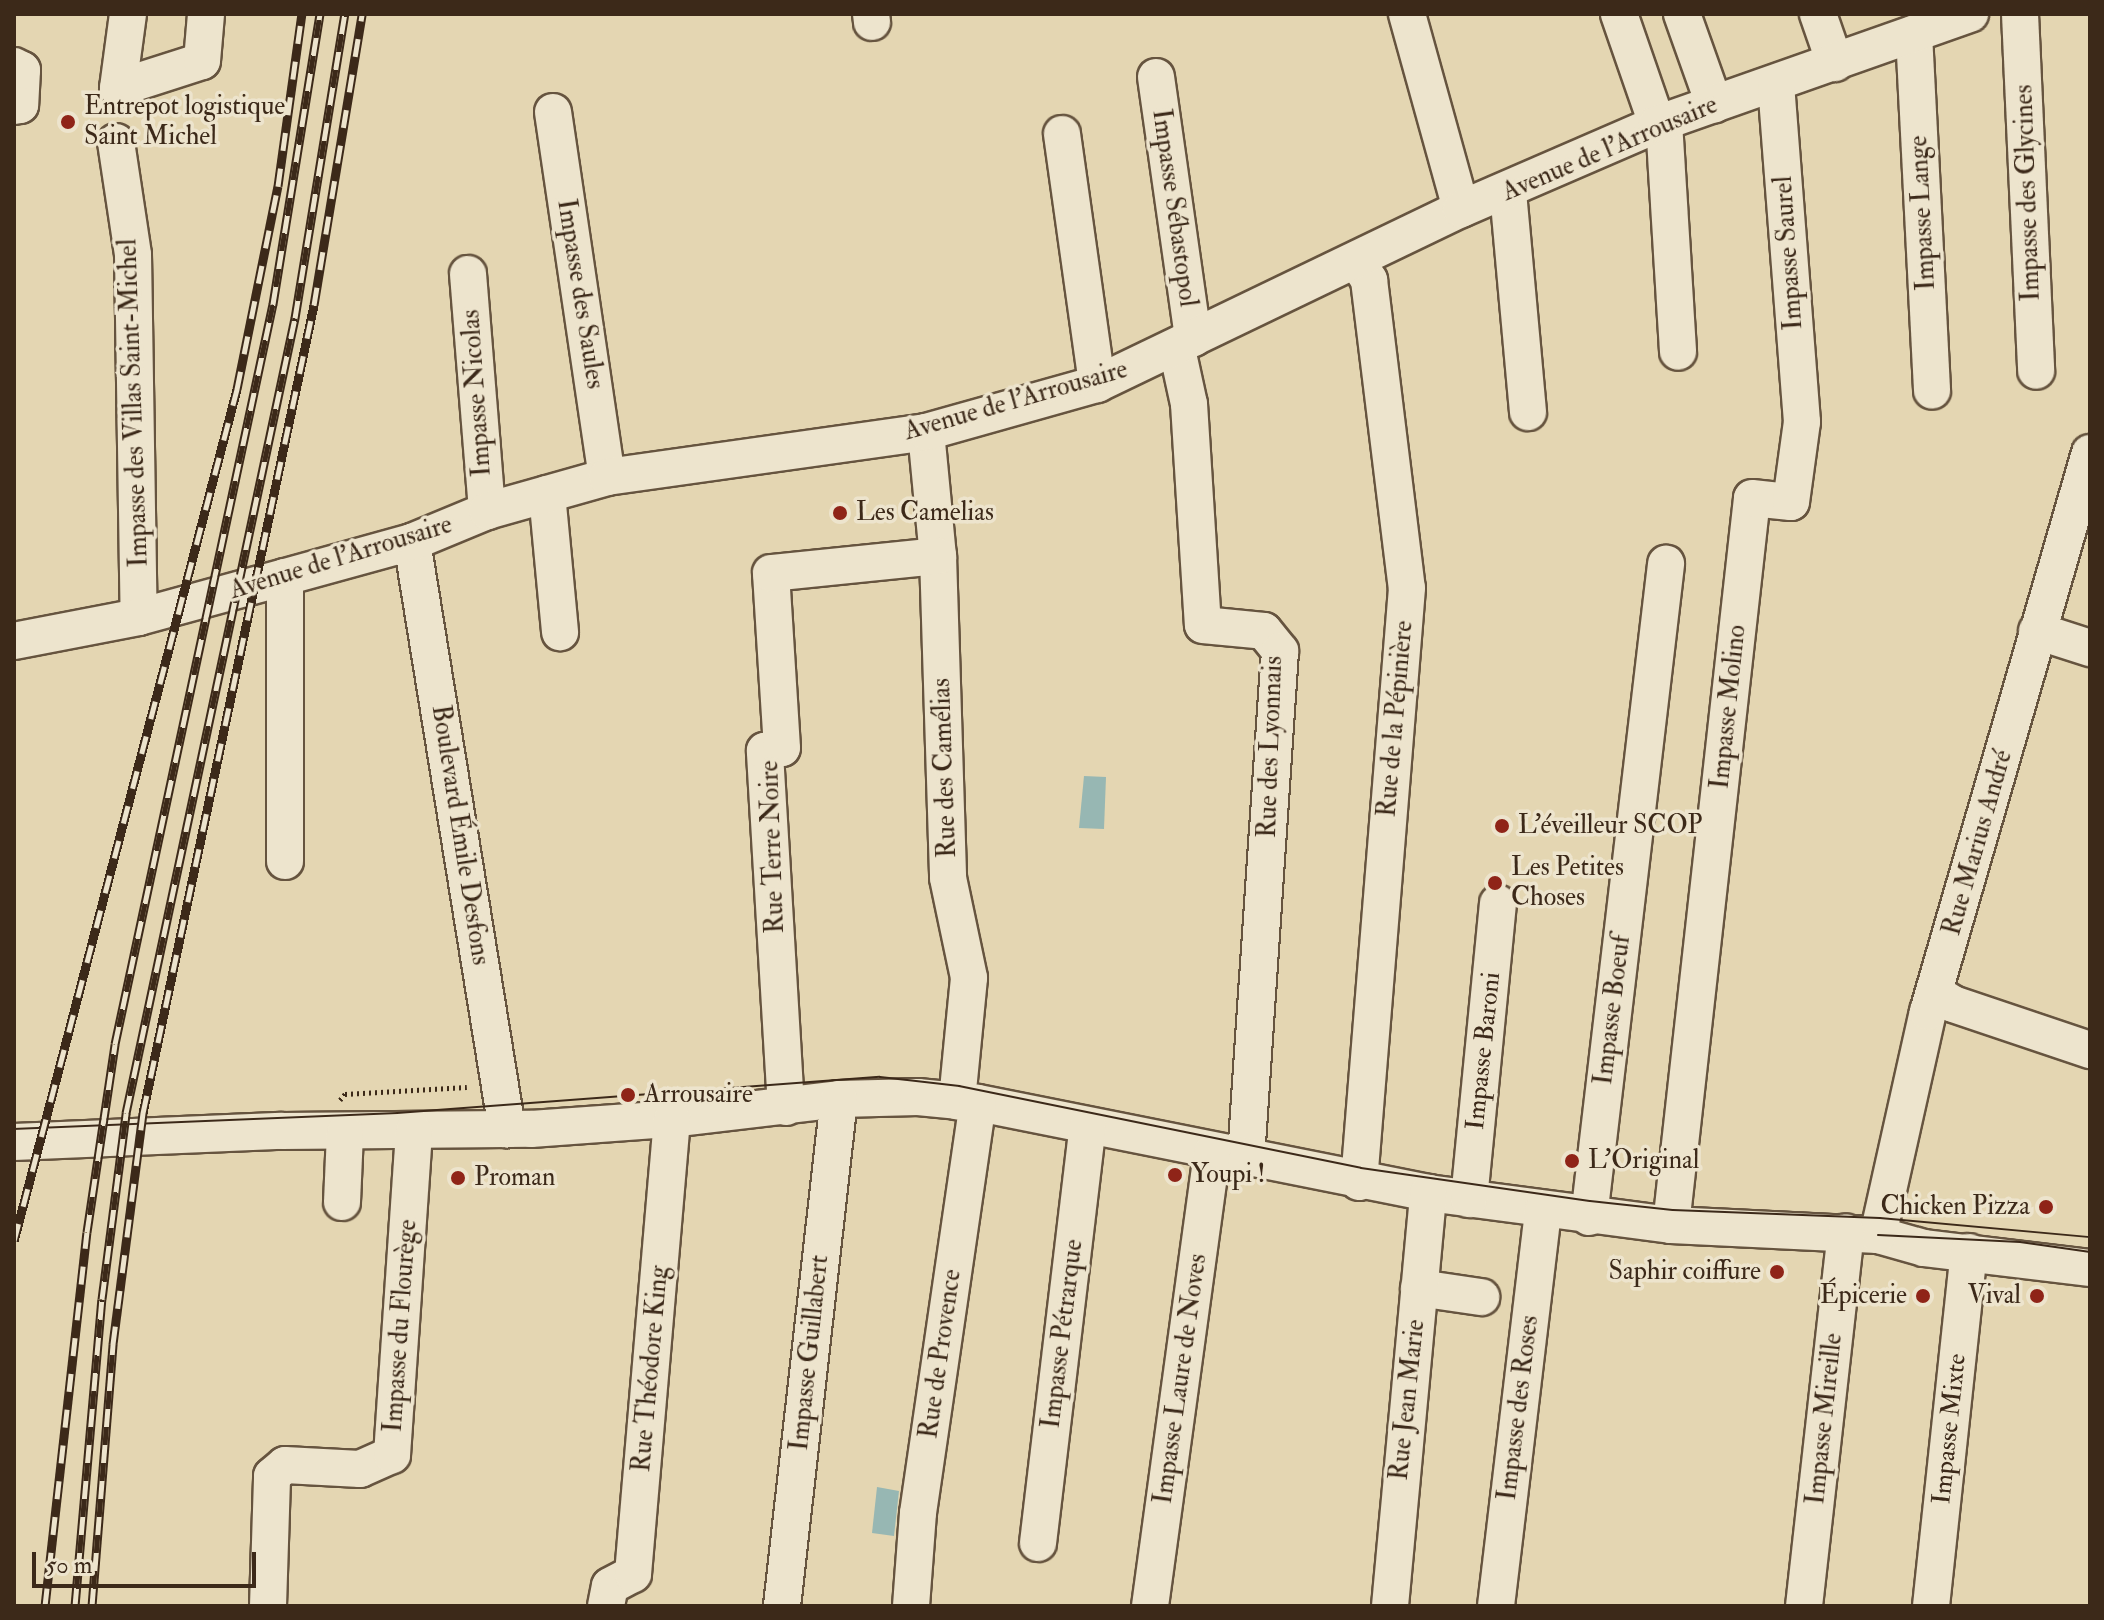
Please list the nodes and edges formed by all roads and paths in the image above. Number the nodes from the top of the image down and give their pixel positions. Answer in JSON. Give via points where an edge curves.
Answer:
{"nodes":[{"id":1,"x":128,"y":14,"type":"edge"},
{"id":2,"x":206,"y":14,"type":"edge"},
{"id":3,"x":1407,"y":14,"type":"edge"},
{"id":4,"x":1619,"y":14,"type":"edge"},
{"id":5,"x":1682,"y":14,"type":"edge"},
{"id":6,"x":1818,"y":14,"type":"edge"},
{"id":7,"x":1970,"y":14,"type":"edge"},
{"id":8,"x":2020,"y":14,"type":"edge"},
{"id":9,"x":1914,"y":34,"type":"junction"},
{"id":10,"x":1835,"y":63,"type":"junction"},
{"id":11,"x":14,"y":66,"type":"edge"},
{"id":12,"x":1156,"y":77,"type":"dead end"},
{"id":13,"x":1776,"y":84,"type":"junction"},
{"id":14,"x":1714,"y":104,"type":"junction"},
{"id":15,"x":14,"y":106,"type":"edge"},
{"id":16,"x":553,"y":112,"type":"dead end"},
{"id":17,"x":1661,"y":123,"type":"junction"},
{"id":18,"x":1062,"y":134,"type":"dead end"},
{"id":19,"x":116,"y":142,"type":"dead end"},
{"id":20,"x":1508,"y":192,"type":"junction"},
{"id":21,"x":1461,"y":209,"type":"junction"},
{"id":22,"x":1357,"y":262,"type":"junction"},
{"id":23,"x":468,"y":274,"type":"dead end"},
{"id":24,"x":1185,"y":344,"type":"junction"},
{"id":25,"x":1678,"y":352,"type":"dead end"},
{"id":26,"x":2036,"y":371,"type":"dead end"},
{"id":27,"x":1097,"y":384,"type":"junction"},
{"id":28,"x":1932,"y":391,"type":"dead end"},
{"id":29,"x":1528,"y":412,"type":"dead end"},
{"id":30,"x":1802,"y":422,"type":"joint"},
{"id":31,"x":926,"y":432,"type":"junction"},
{"id":32,"x":2090,"y":453,"type":"edge"},
{"id":33,"x":607,"y":477,"type":"junction"},
{"id":34,"x":547,"y":494,"type":"junction"},
{"id":35,"x":487,"y":511,"type":"junction"},
{"id":36,"x":412,"y":542,"type":"junction"},
{"id":37,"x":938,"y":556,"type":"junction"},
{"id":38,"x":1666,"y":564,"type":"dead end"},
{"id":39,"x":285,"y":577,"type":"junction"},
{"id":40,"x":139,"y":617,"type":"junction"},
{"id":41,"x":2037,"y":631,"type":"junction"},
{"id":42,"x":560,"y":632,"type":"dead end"},
{"id":43,"x":14,"y":641,"type":"edge"},
{"id":44,"x":2090,"y":648,"type":"edge"},
{"id":45,"x":285,"y":861,"type":"dead end"},
{"id":46,"x":1498,"y":903,"type":"dead end"},
{"id":47,"x":1935,"y":993,"type":"junction"},
{"id":48,"x":2090,"y":1050,"type":"edge"},
{"id":49,"x":839,"y":1099,"type":"junction"},
{"id":50,"x":968,"y":1102,"type":"junction"},
{"id":51,"x":786,"y":1107,"type":"junction"},
{"id":52,"x":672,"y":1119,"type":"junction"},
{"id":53,"x":1088,"y":1126,"type":"junction"},
{"id":54,"x":507,"y":1129,"type":"junction"},
{"id":55,"x":414,"y":1132,"type":"junction"},
{"id":56,"x":345,"y":1133,"type":"junction"},
{"id":57,"x":14,"y":1142,"type":"edge"},
{"id":58,"x":1229,"y":1155,"type":"junction"},
{"id":59,"x":1359,"y":1182,"type":"junction"},
{"id":60,"x":1428,"y":1193,"type":"junction"},
{"id":61,"x":1469,"y":1199,"type":"junction"},
{"id":62,"x":342,"y":1202,"type":"dead end"},
{"id":63,"x":1543,"y":1210,"type":"junction"},
{"id":64,"x":1589,"y":1217,"type":"junction"},
{"id":65,"x":1671,"y":1225,"type":"junction"},
{"id":66,"x":1862,"y":1234,"type":"junction"},
{"id":67,"x":1969,"y":1252,"type":"junction"},
{"id":68,"x":2090,"y":1268,"type":"edge"},
{"id":69,"x":1419,"y":1288,"type":"junction"},
{"id":70,"x":1481,"y":1297,"type":"dead end"},
{"id":71,"x":1038,"y":1543,"type":"dead end"},
{"id":72,"x":268,"y":1606,"type":"edge"},
{"id":73,"x":606,"y":1606,"type":"edge"},
{"id":74,"x":782,"y":1606,"type":"edge"},
{"id":75,"x":911,"y":1606,"type":"edge"},
{"id":76,"x":1150,"y":1606,"type":"edge"},
{"id":77,"x":1390,"y":1606,"type":"edge"},
{"id":78,"x":1496,"y":1606,"type":"edge"},
{"id":79,"x":1804,"y":1606,"type":"edge"},
{"id":80,"x":1931,"y":1606,"type":"edge"}],
"edges":[{"from":1,"to":2,"type":"street","via":[[118,88],[202,61]]},
{"from":3,"to":21,"type":"street"},
{"from":4,"to":17,"type":"street"},
{"from":5,"to":14,"type":"street"},
{"from":6,"to":10,"type":"street"},
{"from":7,"to":9,"type":"street","name":"Avenue de l'Arrousaire"},
{"from":8,"to":26,"type":"street","name":"Impasse des Glycines"},
{"from":9,"to":10,"type":"street","name":"Avenue de l'Arrousaire","via":[[1899,35]]},
{"from":9,"to":28,"type":"street","name":"Impasse Lange"},
{"from":10,"to":13,"type":"street","name":"Avenue de l'Arrousaire"},
{"from":11,"to":15,"type":"street","via":[[22,70],[20,105]]},
{"from":12,"to":24,"type":"street","name":"Impasse Sébastopol"},
{"from":13,"to":14,"type":"street","name":"Avenue de l'Arrousaire"},
{"from":13,"to":30,"type":"street","name":"Impasse Saurel"},
{"from":14,"to":17,"type":"street","name":"Avenue de l'Arrousaire"},
{"from":16,"to":33,"type":"street","name":"Impasse des Saules"},
{"from":17,"to":20,"type":"street","name":"Avenue de l'Arrousaire"},
{"from":17,"to":25,"type":"street"},
{"from":18,"to":27,"type":"street"},
{"from":19,"to":40,"type":"street","name":"Impasse des Villas Saint-Michel","via":[[133,255]]},
{"from":20,"to":21,"type":"street","name":"Avenue de l'Arrousaire"},
{"from":20,"to":29,"type":"street"},
{"from":21,"to":22,"type":"street","name":"Avenue de l'Arrousaire"},
{"from":22,"to":24,"type":"street","name":"Avenue de l'Arrousaire"},
{"from":22,"to":59,"type":"street","name":"Rue de la Pépinière","via":[[1369,280],[1407,588]]},
{"from":23,"to":35,"type":"street","name":"Impasse Nicolas"},
{"from":24,"to":27,"type":"street","name":"Avenue de l'Arrousaire"},
{"from":24,"to":58,"type":"street","name":"Rue des Lyonnais","via":[[1203,625],[1264,631],[1280,651]]},
{"from":27,"to":31,"type":"street","name":"Avenue de l'Arrousaire"},
{"from":30,"to":65,"type":"street","name":"Impasse Molino","via":[[1791,502],[1752,498]]},
{"from":31,"to":33,"type":"street","name":"Avenue de l'Arrousaire"},
{"from":31,"to":37,"type":"street","name":"Rue des Camélias"},
{"from":32,"to":41,"type":"street","name":"Rue Marius André"},
{"from":33,"to":34,"type":"street","name":"Avenue de l'Arrousaire"},
{"from":34,"to":35,"type":"street","name":"Avenue de l'Arrousaire"},
{"from":34,"to":42,"type":"street"},
{"from":35,"to":36,"type":"street","name":"Avenue de l'Arrousaire"},
{"from":36,"to":39,"type":"street","name":"Avenue de l'Arrousaire"},
{"from":36,"to":54,"type":"street","name":"Boulevard Émile Desfons"},
{"from":37,"to":50,"type":"street","name":"Rue des Camélias","via":[[948,878],[969,978]]},
{"from":37,"to":51,"type":"street","name":"Rue Terre Noire","via":[[771,573],[782,748],[765,751]]},
{"from":38,"to":64,"type":"street","name":"Impasse Boeuf"},
{"from":39,"to":40,"type":"street","name":"Avenue de l'Arrousaire"},
{"from":39,"to":45,"type":"street"},
{"from":40,"to":43,"type":"street","name":"Avenue de l'Arrousaire"},
{"from":41,"to":44,"type":"street"},
{"from":41,"to":47,"type":"street","name":"Rue Marius André"},
{"from":46,"to":61,"type":"street","name":"Impasse Baroni"},
{"from":47,"to":48,"type":"street","via":[[1953,1004]]},
{"from":47,"to":66,"type":"street","name":"Rue Marius André"},
{"from":49,"to":50,"type":"street"},
{"from":49,"to":51,"type":"street"},
{"from":49,"to":74,"type":"street","name":"Impasse Guillabert"},
{"from":50,"to":53,"type":"street"},
{"from":50,"to":75,"type":"street","name":"Rue de Provence"},
{"from":51,"to":52,"type":"street"},
{"from":52,"to":54,"type":"street"},
{"from":52,"to":73,"type":"street","name":"Rue Théodore King","via":[[633,1574],[610,1586]]},
{"from":53,"to":58,"type":"street"},
{"from":53,"to":71,"type":"street","name":"Impasse Pétrarque"},
{"from":54,"to":55,"type":"street"},
{"from":55,"to":56,"type":"street"},
{"from":55,"to":72,"type":"street","name":"Impasse du Flourège","via":[[392,1455],[360,1469],[285,1465],[272,1476]]},
{"from":56,"to":57,"type":"street"},
{"from":56,"to":62,"type":"street"},
{"from":58,"to":59,"type":"street"},
{"from":58,"to":76,"type":"street","name":"Impasse Laure de Noves"},
{"from":59,"to":60,"type":"street"},
{"from":60,"to":61,"type":"street"},
{"from":60,"to":69,"type":"street","name":"Rue Jean Marie"},
{"from":61,"to":63,"type":"street"},
{"from":63,"to":64,"type":"street"},
{"from":63,"to":78,"type":"street","name":"Impasse des Roses"},
{"from":64,"to":65,"type":"street"},
{"from":65,"to":66,"type":"street"},
{"from":66,"to":67,"type":"street"},
{"from":66,"to":79,"type":"street","name":"Impasse Mireille"},
{"from":67,"to":68,"type":"street"},
{"from":67,"to":80,"type":"street","name":"Impasse Mixte"},
{"from":69,"to":70,"type":"street"},
{"from":69,"to":77,"type":"street","name":"Rue Jean Marie"}]}
